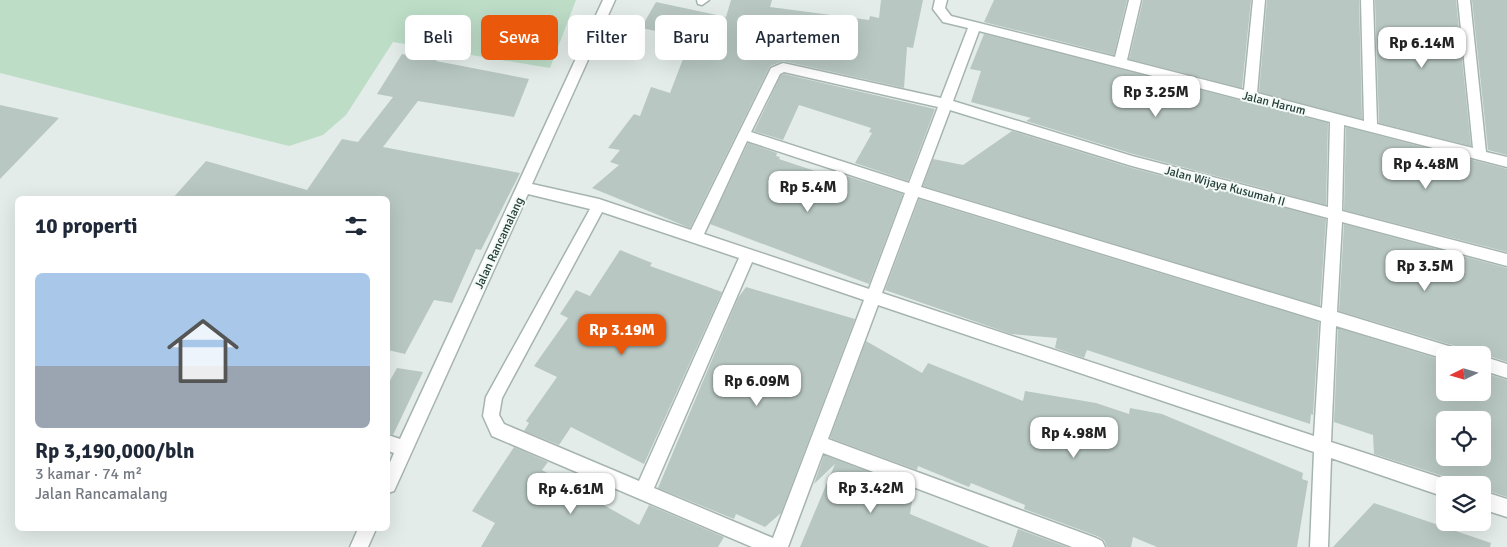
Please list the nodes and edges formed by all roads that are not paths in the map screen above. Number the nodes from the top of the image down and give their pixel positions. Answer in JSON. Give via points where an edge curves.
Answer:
{"nodes":[{"id":1,"x":609,"y":0,"type":"edge"},
{"id":2,"x":941,"y":0,"type":"edge"},
{"id":3,"x":1135,"y":0,"type":"edge"},
{"id":4,"x":1259,"y":0,"type":"edge"},
{"id":5,"x":1367,"y":0,"type":"edge"},
{"id":6,"x":1464,"y":0,"type":"edge"},
{"id":7,"x":975,"y":26,"type":"junction"},
{"id":8,"x":1120,"y":62,"type":"junction"},
{"id":9,"x":1250,"y":97,"type":"junction"},
{"id":10,"x":946,"y":104,"type":"junction"},
{"id":11,"x":1337,"y":118,"type":"junction"},
{"id":12,"x":1370,"y":127,"type":"junction"},
{"id":13,"x":745,"y":135,"type":"junction"},
{"id":14,"x":1480,"y":156,"type":"junction"},
{"id":15,"x":1507,"y":162,"type":"edge"},
{"id":16,"x":525,"y":188,"type":"junction"},
{"id":17,"x":913,"y":190,"type":"junction"},
{"id":18,"x":598,"y":206,"type":"junction"},
{"id":19,"x":1335,"y":215,"type":"junction"},
{"id":20,"x":695,"y":238,"type":"junction"},
{"id":21,"x":748,"y":255,"type":"junction"},
{"id":22,"x":1507,"y":260,"type":"edge"},
{"id":23,"x":873,"y":297,"type":"junction"},
{"id":24,"x":1329,"y":317,"type":"junction"},
{"id":25,"x":1436,"y":349,"type":"edge"},
{"id":26,"x":1491,"y":367,"type":"edge"},
{"id":27,"x":1507,"y":371,"type":"edge"},
{"id":28,"x":818,"y":443,"type":"junction"},
{"id":29,"x":390,"y":444,"type":"edge"},
{"id":30,"x":1323,"y":447,"type":"junction"},
{"id":31,"x":404,"y":449,"type":"junction"},
{"id":32,"x":390,"y":480,"type":"edge"},
{"id":33,"x":1436,"y":485,"type":"edge"},
{"id":34,"x":644,"y":492,"type":"junction"},
{"id":35,"x":1491,"y":503,"type":"edge"},
{"id":36,"x":1507,"y":508,"type":"edge"},
{"id":37,"x":367,"y":531,"type":"edge"},
{"id":38,"x":359,"y":547,"type":"edge"},
{"id":39,"x":773,"y":547,"type":"edge"},
{"id":40,"x":779,"y":547,"type":"edge"},
{"id":41,"x":1096,"y":547,"type":"edge"},
{"id":42,"x":1319,"y":547,"type":"edge"}],
"edges":[{"from":1,"to":16,"type":"street","name":"Jalan Rancamalang"},
{"from":2,"to":7,"type":"street","name":"Jalan Harum","via":[[939,9],[942,15]]},
{"from":3,"to":8,"type":"street"},
{"from":4,"to":9,"type":"street"},
{"from":5,"to":12,"type":"street"},
{"from":6,"to":14,"type":"street"},
{"from":7,"to":8,"type":"street","name":"Jalan Harum"},
{"from":7,"to":10,"type":"street"},
{"from":8,"to":9,"type":"street","name":"Jalan Harum"},
{"from":9,"to":11,"type":"street","name":"Jalan Harum"},
{"from":10,"to":13,"type":"street","name":"Jalan Wijaya Kusumah II","via":[[783,67],[775,71]]},
{"from":10,"to":17,"type":"street"},
{"from":10,"to":19,"type":"street","name":"Jalan Wijaya Kusumah II","via":[[1132,161]]},
{"from":11,"to":12,"type":"street","name":"Jalan Harum"},
{"from":11,"to":19,"type":"street"},
{"from":12,"to":14,"type":"street","name":"Jalan Harum"},
{"from":13,"to":17,"type":"street"},
{"from":13,"to":20,"type":"street","name":"Jalan Wijaya Kusumah II"},
{"from":14,"to":15,"type":"street","name":"Jalan Harum"},
{"from":16,"to":18,"type":"street"},
{"from":16,"to":31,"type":"street","name":"Jalan Rancamalang"},
{"from":17,"to":23,"type":"street"},
{"from":17,"to":24,"type":"street"},
{"from":18,"to":20,"type":"street"},
{"from":18,"to":34,"type":"street","via":[[494,397],[491,416],[498,430]]},
{"from":19,"to":22,"type":"street","name":"Jalan Wijaya Kusumah II"},
{"from":19,"to":24,"type":"street"},
{"from":20,"to":21,"type":"street"},
{"from":21,"to":23,"type":"street"},
{"from":21,"to":34,"type":"street"},
{"from":23,"to":28,"type":"street"},
{"from":23,"to":30,"type":"street"},
{"from":24,"to":25,"type":"street"},
{"from":24,"to":30,"type":"street"},
{"from":26,"to":27,"type":"street"},
{"from":28,"to":40,"type":"street"},
{"from":28,"to":41,"type":"street"},
{"from":29,"to":31,"type":"street"},
{"from":30,"to":33,"type":"street"},
{"from":30,"to":42,"type":"street"},
{"from":31,"to":32,"type":"street","name":"Jalan Rancamalang"},
{"from":34,"to":39,"type":"street"},
{"from":35,"to":36,"type":"street"},
{"from":37,"to":38,"type":"street"}]}
